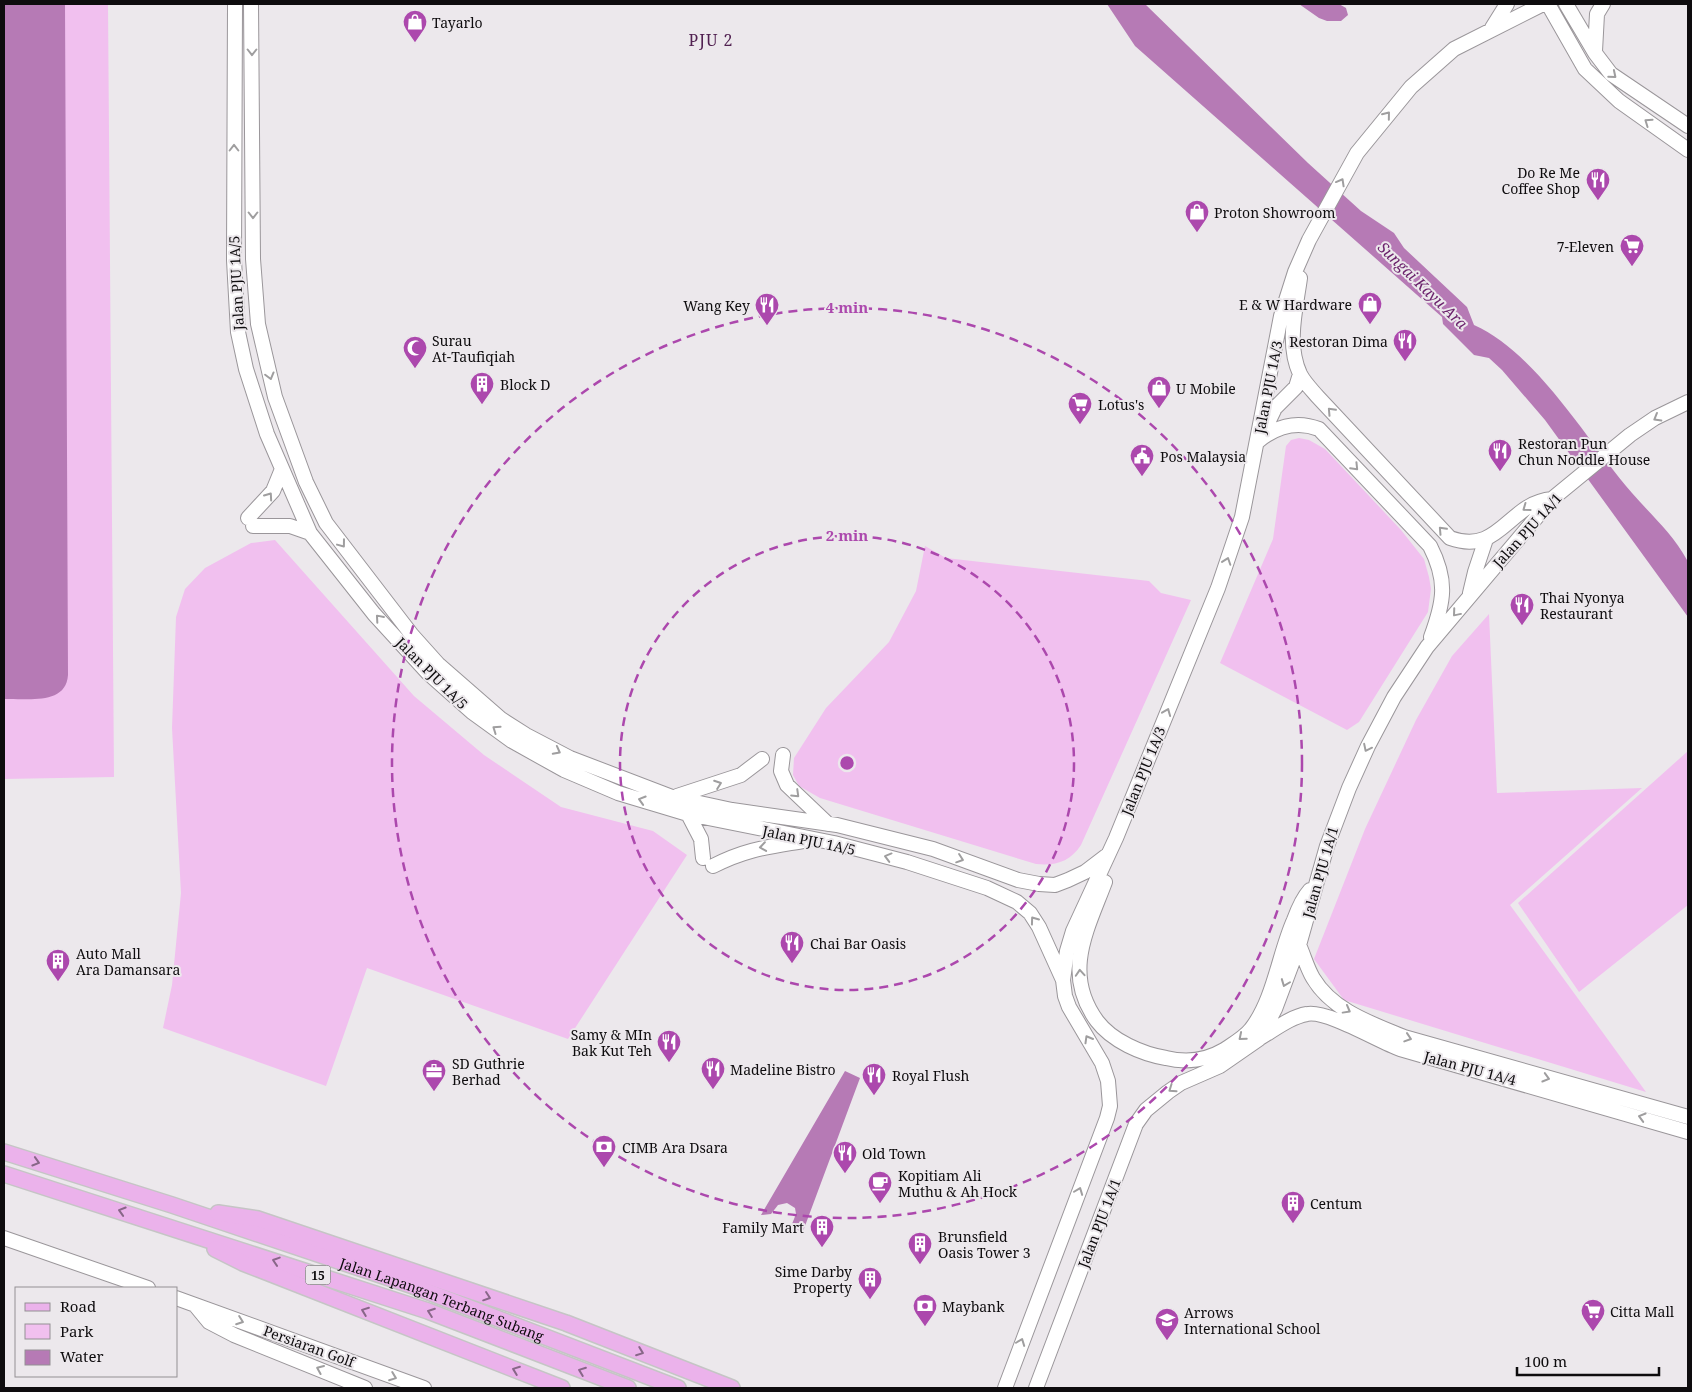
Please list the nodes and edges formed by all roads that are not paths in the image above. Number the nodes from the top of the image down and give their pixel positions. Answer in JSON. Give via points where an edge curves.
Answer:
{"nodes":[{"id":1,"x":235,"y":4,"type":"edge"},
{"id":2,"x":252,"y":4,"type":"edge"},
{"id":3,"x":1508,"y":4,"type":"edge"},
{"id":4,"x":1568,"y":4,"type":"edge"},
{"id":5,"x":1603,"y":4,"type":"edge"},
{"id":6,"x":1548,"y":7,"type":"edge"},
{"id":7,"x":1492,"y":28,"type":"junction"},
{"id":8,"x":1595,"y":53,"type":"junction"},
{"id":9,"x":1688,"y":126,"type":"edge"},
{"id":10,"x":1688,"y":150,"type":"edge"},
{"id":11,"x":1306,"y":246,"type":"junction"},
{"id":12,"x":1300,"y":374,"type":"junction"},
{"id":13,"x":1688,"y":402,"type":"edge"},
{"id":14,"x":1257,"y":442,"type":"junction"},
{"id":15,"x":282,"y":469,"type":"junction"},
{"id":16,"x":1554,"y":497,"type":"junction"},
{"id":17,"x":310,"y":533,"type":"junction"},
{"id":18,"x":1486,"y":539,"type":"junction"},
{"id":19,"x":1470,"y":596,"type":"junction"},
{"id":20,"x":1427,"y":647,"type":"junction"},
{"id":21,"x":783,"y":755,"type":"dead end"},
{"id":22,"x":762,"y":759,"type":"dead end"},
{"id":23,"x":672,"y":797,"type":"junction"},
{"id":24,"x":688,"y":814,"type":"junction"},
{"id":25,"x":828,"y":824,"type":"junction"},
{"id":26,"x":1116,"y":838,"type":"junction"},
{"id":27,"x":812,"y":839,"type":"junction"},
{"id":28,"x":1108,"y":854,"type":"junction"},
{"id":29,"x":1316,"y":885,"type":"junction"},
{"id":30,"x":1299,"y":945,"type":"junction"},
{"id":31,"x":1063,"y":980,"type":"junction"},
{"id":32,"x":1367,"y":1028,"type":"junction"},
{"id":33,"x":1259,"y":1039,"type":"junction"},
{"id":34,"x":1688,"y":1117,"type":"edge"},
{"id":35,"x":1688,"y":1132,"type":"edge"},
{"id":36,"x":4,"y":1152,"type":"edge"},
{"id":37,"x":4,"y":1174,"type":"edge"},
{"id":38,"x":172,"y":1205,"type":"junction"},
{"id":39,"x":168,"y":1226,"type":"junction"},
{"id":40,"x":4,"y":1238,"type":"edge"},
{"id":41,"x":145,"y":1287,"type":"edge"},
{"id":42,"x":178,"y":1299,"type":"edge"},
{"id":43,"x":194,"y":1305,"type":"junction"},
{"id":44,"x":365,"y":1388,"type":"edge"},
{"id":45,"x":424,"y":1388,"type":"edge"},
{"id":46,"x":562,"y":1388,"type":"edge"},
{"id":47,"x":628,"y":1388,"type":"edge"},
{"id":48,"x":678,"y":1388,"type":"edge"},
{"id":49,"x":732,"y":1388,"type":"edge"},
{"id":50,"x":1005,"y":1388,"type":"edge"},
{"id":51,"x":1036,"y":1388,"type":"edge"}],
"edges":[{"from":15,"to":1,"type":"street","name":"Jalan PJU 1A/5","one_way":true,"via":[[246,369],[234,300]]},
{"from":2,"to":23,"type":"street","name":"Jalan PJU 1A/5","one_way":true,"via":[[253,259],[258,324],[281,416],[315,503],[326,523],[412,635],[438,664],[501,719],[570,758]]},
{"from":3,"to":7,"type":"street"},
{"from":4,"to":6,"type":"street","name":"Jalan PJU 1A/3"},
{"from":4,"to":8,"type":"street"},
{"from":5,"to":8,"type":"street","via":[[1597,14]]},
{"from":6,"to":7,"type":"street","name":"Jalan PJU 1A/3"},
{"from":10,"to":6,"type":"street","one_way":true,"via":[[1619,101],[1585,69]]},
{"from":11,"to":7,"type":"street","name":"Jalan PJU 1A/3","one_way":true,"via":[[1357,153],[1411,87],[1454,49]]},
{"from":8,"to":9,"type":"street","one_way":true,"via":[[1610,74]]},
{"from":11,"to":12,"type":"street","via":[[1293,327]]},
{"from":11,"to":14,"type":"street","name":"Jalan PJU 1A/3","via":[[1281,316]]},
{"from":12,"to":14,"type":"street","via":[[1296,387],[1275,408]]},
{"from":18,"to":12,"type":"street","one_way":true,"via":[[1464,543],[1450,538]]},
{"from":13,"to":16,"type":"street","name":"Jalan PJU 1A/1","one_way":true,"via":[[1630,435]]},
{"from":14,"to":20,"type":"street","one_way":true,"via":[[1278,428],[1292,425],[1319,429],[1430,546],[1438,560],[1444,599]]},
{"from":26,"to":14,"type":"street","name":"Jalan PJU 1A/3","one_way":true,"via":[[1218,588],[1242,517]]},
{"from":15,"to":17,"type":"street","name":"Jalan PJU 1A/5"},
{"from":17,"to":15,"type":"street","one_way":true,"via":[[290,526],[251,522]]},
{"from":16,"to":18,"type":"street","one_way":true,"via":[[1528,505]]},
{"from":16,"to":19,"type":"street","name":"Jalan PJU 1A/1"},
{"from":24,"to":17,"type":"street","name":"Jalan PJU 1A/5","one_way":true,"via":[[618,793],[564,770],[512,741],[472,712],[428,673],[374,614]]},
{"from":18,"to":19,"type":"street"},
{"from":19,"to":20,"type":"street","name":"Jalan PJU 1A/1","one_way":true},
{"from":20,"to":29,"type":"street","name":"Jalan PJU 1A/1","one_way":true,"via":[[1394,697],[1366,751],[1336,818]]},
{"from":21,"to":25,"type":"street","one_way":true,"via":[[781,771],[787,785]]},
{"from":23,"to":22,"type":"street","one_way":true,"via":[[741,774]]},
{"from":23,"to":25,"type":"street","name":"Jalan PJU 1A/5"},
{"from":24,"to":27,"type":"street","name":"Jalan PJU 1A/5"},
{"from":27,"to":24,"type":"street","one_way":true,"via":[[753,849],[708,862]]},
{"from":25,"to":28,"type":"street","name":"Jalan PJU 1A/5","one_way":true,"via":[[933,849],[1018,880],[1039,884],[1055,885],[1068,880],[1085,872]]},
{"from":26,"to":28,"type":"street","name":"Jalan PJU 1A/3"},
{"from":29,"to":26,"type":"street","one_way":true,"via":[[1304,896],[1261,1012],[1251,1030],[1215,1055],[1196,1060],[1151,1056],[1098,1023],[1082,993],[1079,971],[1083,938],[1116,851]]},
{"from":31,"to":27,"type":"street","name":"Jalan PJU 1A/5","one_way":true,"via":[[1030,913],[1005,895],[907,862]]},
{"from":28,"to":31,"type":"street","via":[[1073,931]]},
{"from":29,"to":30,"type":"street","name":"Jalan PJU 1A/1"},
{"from":30,"to":32,"type":"street","name":"Jalan PJU 1A/4","one_way":true,"via":[[1312,977],[1324,993]]},
{"from":30,"to":33,"type":"street","name":"Jalan PJU 1A/1","one_way":true,"via":[[1275,1009]]},
{"from":50,"to":31,"type":"street","one_way":true,"via":[[1110,1106],[1108,1081],[1102,1062],[1069,1007]]},
{"from":32,"to":33,"type":"street","name":"Jalan PJU 1A/4","via":[[1314,1013],[1293,1018]]},
{"from":32,"to":34,"type":"street","name":"Jalan PJU 1A/4","one_way":true},
{"from":35,"to":32,"type":"street","name":"Jalan PJU 1A/4","one_way":true,"via":[[1400,1049]]},
{"from":33,"to":51,"type":"street","name":"Jalan PJU 1A/1","one_way":true,"via":[[1220,1066],[1181,1083],[1146,1110],[1136,1124]]},
{"from":36,"to":38,"type":"main road","name":"Jalan Lapangan Terbang Subang","number":"15","one_way":true},
{"from":39,"to":37,"type":"main road","name":"Jalan Lapangan Terbang Subang","number":"15","one_way":true},
{"from":38,"to":48,"type":"main road","name":"Jalan Lapangan Terbang Subang","number":"15","via":[[413,1286]]},
{"from":38,"to":49,"type":"main road","one_way":true,"via":[[258,1219],[566,1323]]},
{"from":46,"to":39,"type":"main road","one_way":true,"via":[[243,1263]]},
{"from":47,"to":39,"type":"main road","name":"Jalan Lapangan Terbang Subang","number":"15","one_way":true,"via":[[428,1311]]},
{"from":40,"to":41,"type":"street"},
{"from":42,"to":43,"type":"street","name":"Persiaran Golf"},
{"from":44,"to":43,"type":"street","name":"Persiaran Golf","one_way":true,"via":[[234,1335],[209,1322]]},
{"from":43,"to":45,"type":"street","name":"Persiaran Golf","one_way":true}]}
